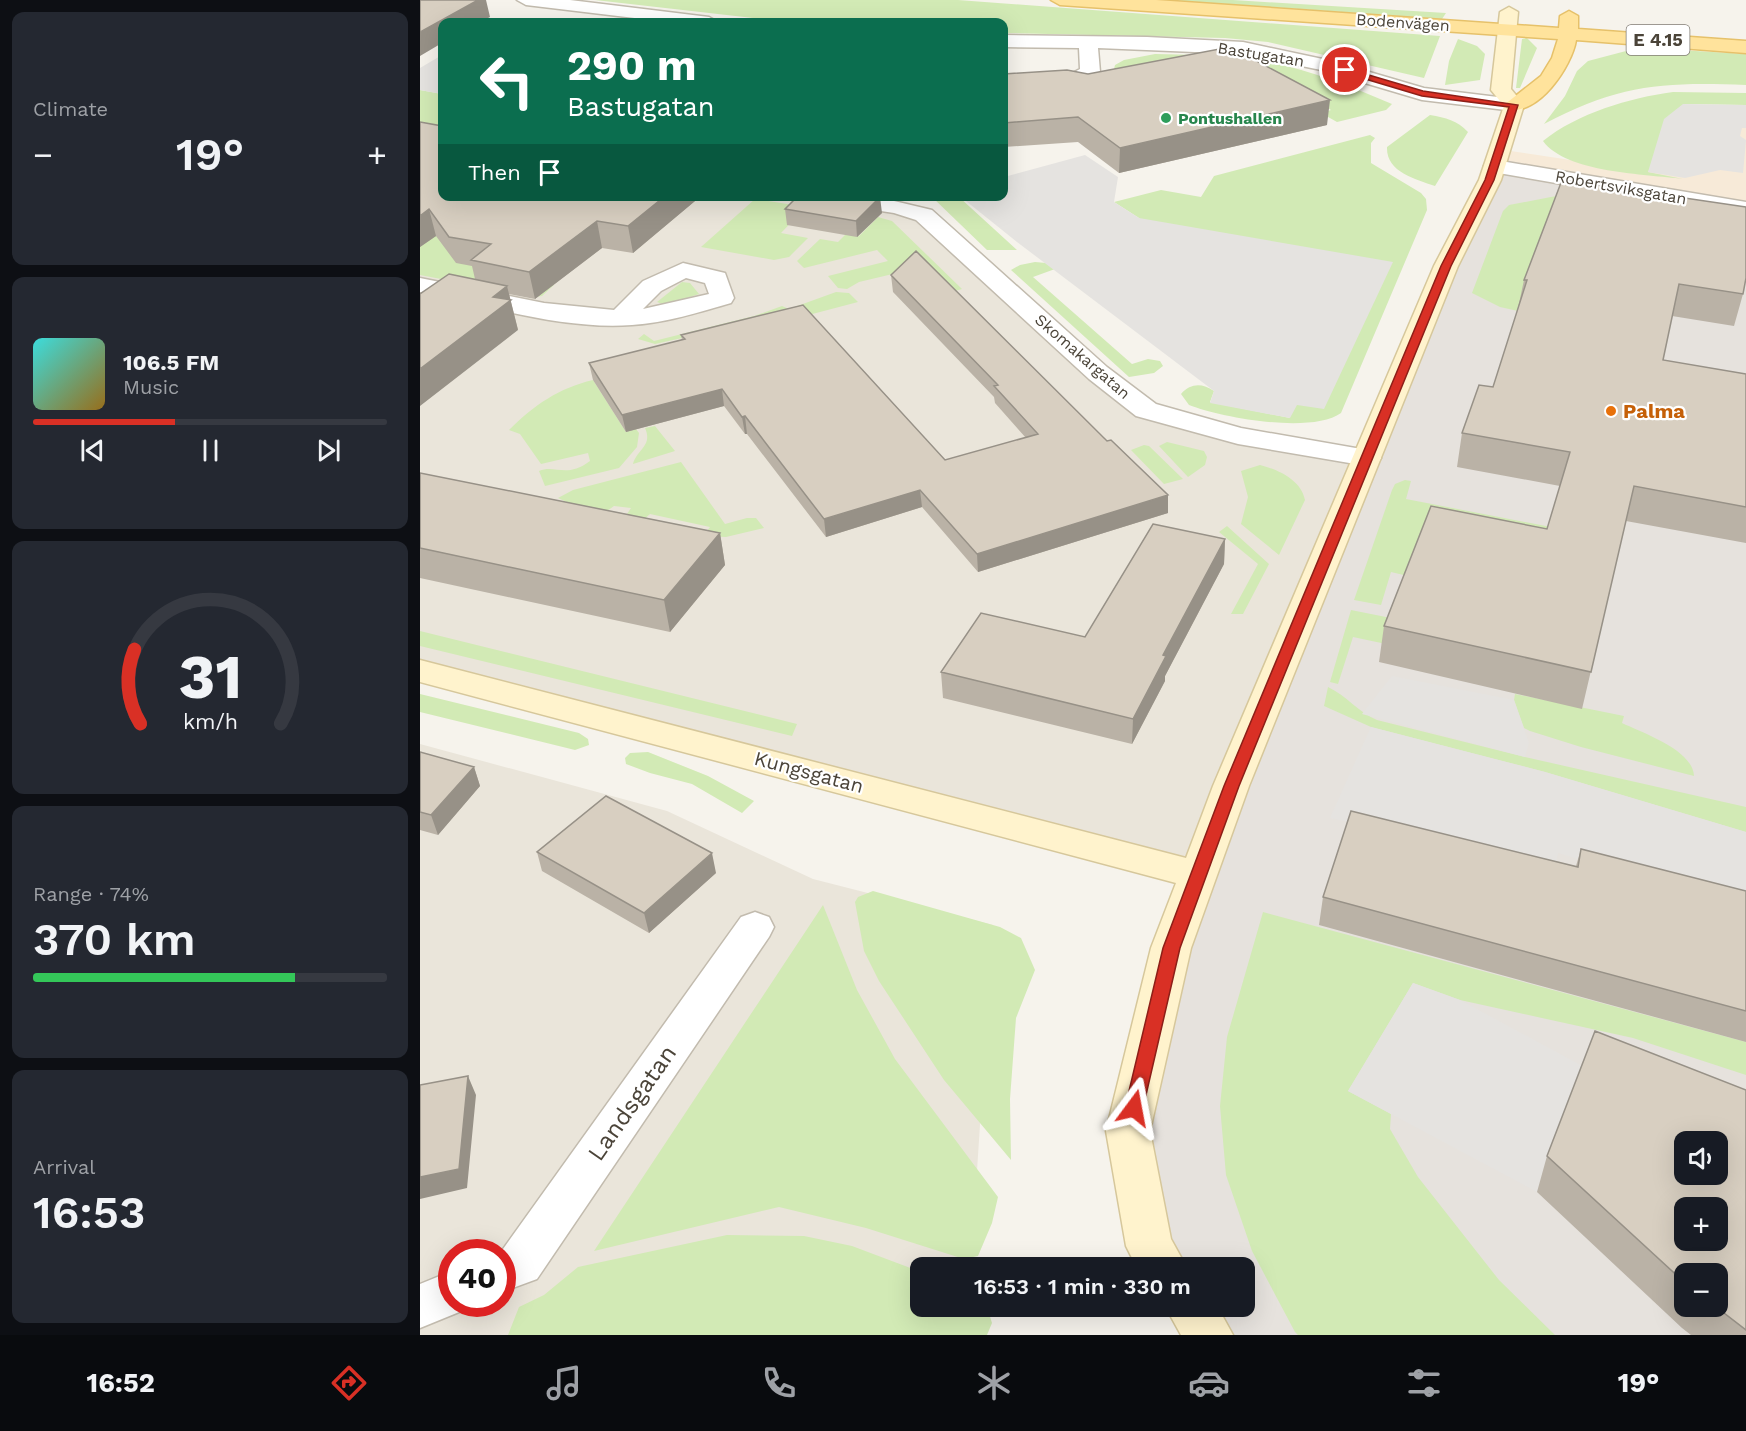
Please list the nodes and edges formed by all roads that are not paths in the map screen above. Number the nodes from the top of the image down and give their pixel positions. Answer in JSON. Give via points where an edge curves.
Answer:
{"nodes":[{"id":1,"x":526,"y":0,"type":"edge"},
{"id":2,"x":1060,"y":0,"type":"edge"},
{"id":3,"x":1325,"y":0,"type":"edge"},
{"id":4,"x":1528,"y":13,"type":"dead end"},
{"id":5,"x":1548,"y":14,"type":"dead end"},
{"id":6,"x":676,"y":18,"type":"edge"},
{"id":7,"x":1508,"y":20,"type":"junction"},
{"id":8,"x":1575,"y":22,"type":"junction"},
{"id":9,"x":1008,"y":41,"type":"edge"},
{"id":10,"x":1088,"y":42,"type":"junction"},
{"id":11,"x":1746,"y":47,"type":"edge"},
{"id":12,"x":1008,"y":90,"type":"edge"},
{"id":13,"x":1514,"y":105,"type":"junction"},
{"id":14,"x":1495,"y":166,"type":"junction"},
{"id":15,"x":860,"y":201,"type":"edge"},
{"id":16,"x":1746,"y":209,"type":"edge"},
{"id":17,"x":420,"y":285,"type":"edge"},
{"id":18,"x":620,"y":318,"type":"dead end"},
{"id":19,"x":1367,"y":458,"type":"junction"},
{"id":20,"x":420,"y":671,"type":"edge"},
{"id":21,"x":1198,"y":875,"type":"junction"},
{"id":22,"x":754,"y":927,"type":"dead end"},
{"id":23,"x":1156,"y":1257,"type":"edge"},
{"id":24,"x":516,"y":1266,"type":"edge"},
{"id":25,"x":438,"y":1299,"type":"edge"},
{"id":26,"x":420,"y":1306,"type":"edge"},
{"id":27,"x":1197,"y":1317,"type":"edge"},
{"id":28,"x":1209,"y":1335,"type":"edge"}],
"edges":[{"from":1,"to":6,"type":"street"},
{"from":2,"to":7,"type":"main road","name":"Bodenvägen","number":"E 4.15"},
{"from":3,"to":7,"type":"main road","name":"Bodenvägen","number":"E 4.15"},
{"from":4,"to":7,"type":"main road","name":"Bodenvägen","number":"E 4.15"},
{"from":5,"to":8,"type":"main road","name":"Bodenvägen","number":"E 4.15"},
{"from":7,"to":8,"type":"main road","name":"Bodenvägen","number":"E 4.15"},
{"from":7,"to":13,"type":"street","via":[[1501,90]]},
{"from":8,"to":11,"type":"main road","name":"Bodenvägen","number":"E 4.15"},
{"from":8,"to":13,"type":"main road","via":[[1548,81]]},
{"from":9,"to":10,"type":"street","name":"Bastugatan"},
{"from":10,"to":12,"type":"street","via":[[1090,72],[1068,83]]},
{"from":10,"to":13,"type":"street","name":"Bastugatan","via":[[1243,48],[1325,65],[1422,93]]},
{"from":13,"to":14,"type":"street"},
{"from":14,"to":16,"type":"street","name":"Robertsviksgatan"},
{"from":14,"to":19,"type":"street","via":[[1446,266]]},
{"from":15,"to":19,"type":"street","name":"Skomakargatan","via":[[924,215],[1098,373],[1146,410],[1238,435]]},
{"from":17,"to":18,"type":"street","via":[[544,310]]},
{"from":19,"to":21,"type":"street"},
{"from":20,"to":21,"type":"street","name":"Kungsgatan"},
{"from":21,"to":23,"type":"street","via":[[1171,948],[1128,1131],[1149,1246]]},
{"from":22,"to":24,"type":"street","name":"Landsgatan"},
{"from":25,"to":26,"type":"street"},
{"from":27,"to":28,"type":"street"}]}
